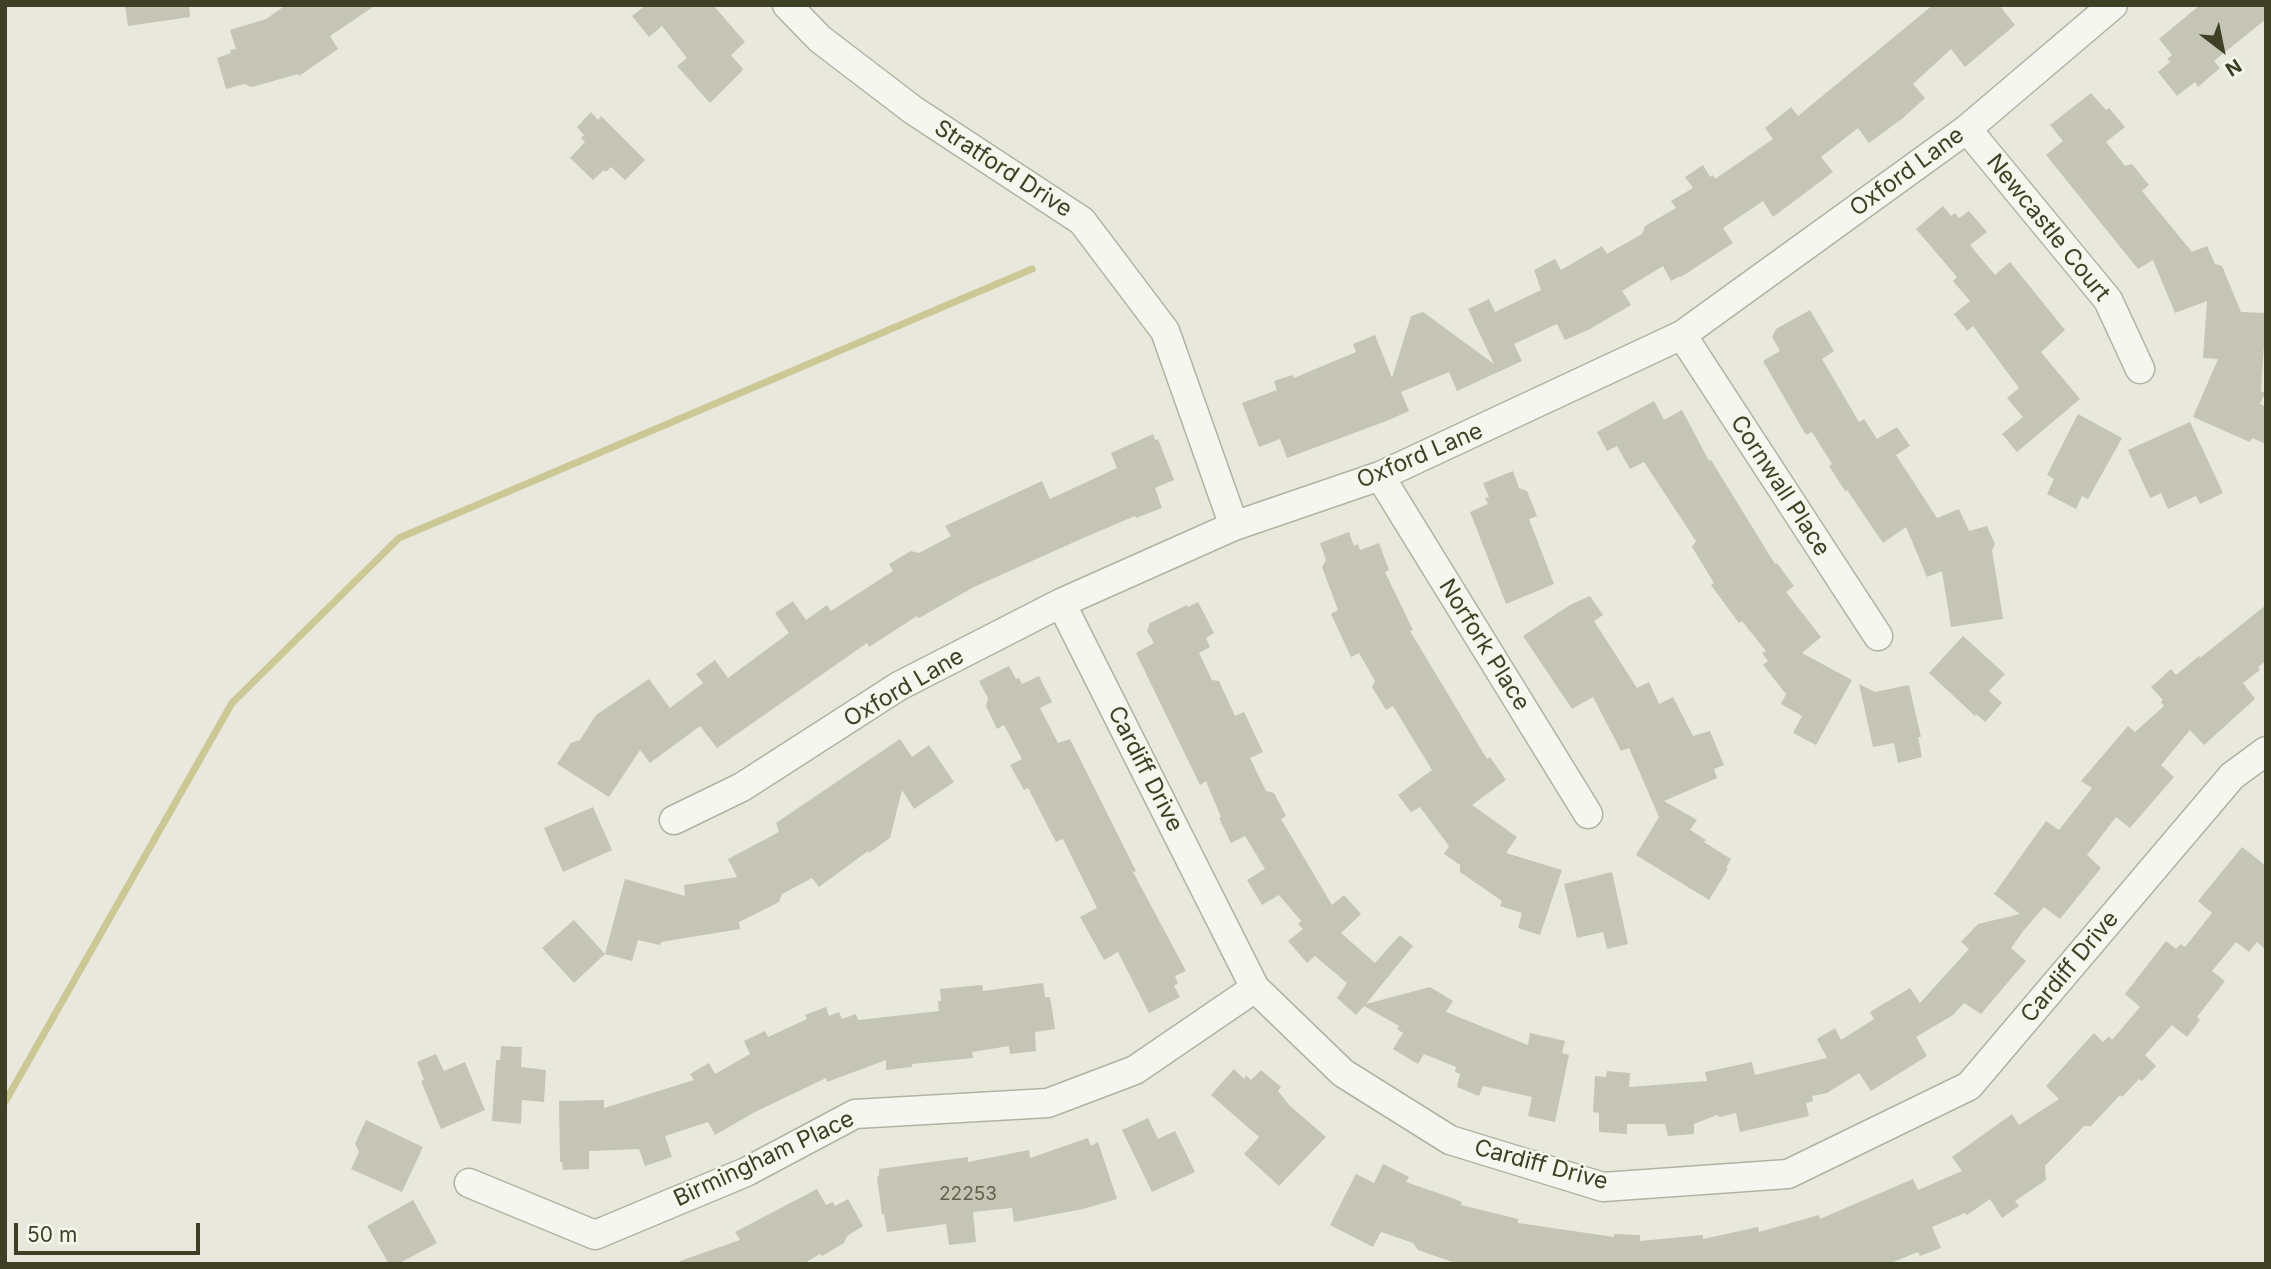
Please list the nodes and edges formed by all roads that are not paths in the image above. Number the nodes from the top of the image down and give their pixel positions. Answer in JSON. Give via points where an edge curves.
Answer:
{"nodes":[{"id":1,"x":788,"y":5,"type":"edge"},
{"id":2,"x":2113,"y":5,"type":"edge"},
{"id":3,"x":1967,"y":129,"type":"junction"},
{"id":4,"x":1682,"y":335,"type":"junction"},
{"id":5,"x":2140,"y":369,"type":"dead end"},
{"id":6,"x":1380,"y":476,"type":"junction"},
{"id":7,"x":1234,"y":526,"type":"junction"},
{"id":8,"x":1061,"y":603,"type":"junction"},
{"id":9,"x":1878,"y":636,"type":"dead end"},
{"id":10,"x":2266,"y":751,"type":"edge"},
{"id":11,"x":1588,"y":814,"type":"dead end"},
{"id":12,"x":674,"y":820,"type":"dead end"},
{"id":13,"x":1255,"y":988,"type":"junction"},
{"id":14,"x":468,"y":1183,"type":"dead end"}],
"edges":[{"from":1,"to":7,"type":"street","name":"Stratford Drive","via":[[820,39],[913,110],[1082,221],[1165,331]]},
{"from":2,"to":3,"type":"street","name":"Oxford Lane"},
{"from":3,"to":4,"type":"street","name":"Oxford Lane"},
{"from":3,"to":5,"type":"street","name":"Newcastle Court","via":[[2108,300]]},
{"from":4,"to":6,"type":"street","name":"Oxford Lane"},
{"from":4,"to":9,"type":"street","name":"Cornwall Place"},
{"from":6,"to":7,"type":"street","name":"Oxford Lane"},
{"from":6,"to":11,"type":"street","name":"Norfork Place"},
{"from":7,"to":8,"type":"street","name":"Oxford Lane"},
{"from":8,"to":12,"type":"street","name":"Oxford Lane","via":[[899,686],[743,787]]},
{"from":8,"to":13,"type":"street","name":"Cardiff Drive"},
{"from":10,"to":13,"type":"street","name":"Cardiff Drive","via":[[2232,776],[1969,1086],[1788,1174],[1603,1187],[1450,1140],[1343,1073]]},
{"from":13,"to":14,"type":"street","name":"Birmingham Place","via":[[1135,1070],[1048,1103],[855,1114],[746,1172],[595,1235]]}]}
